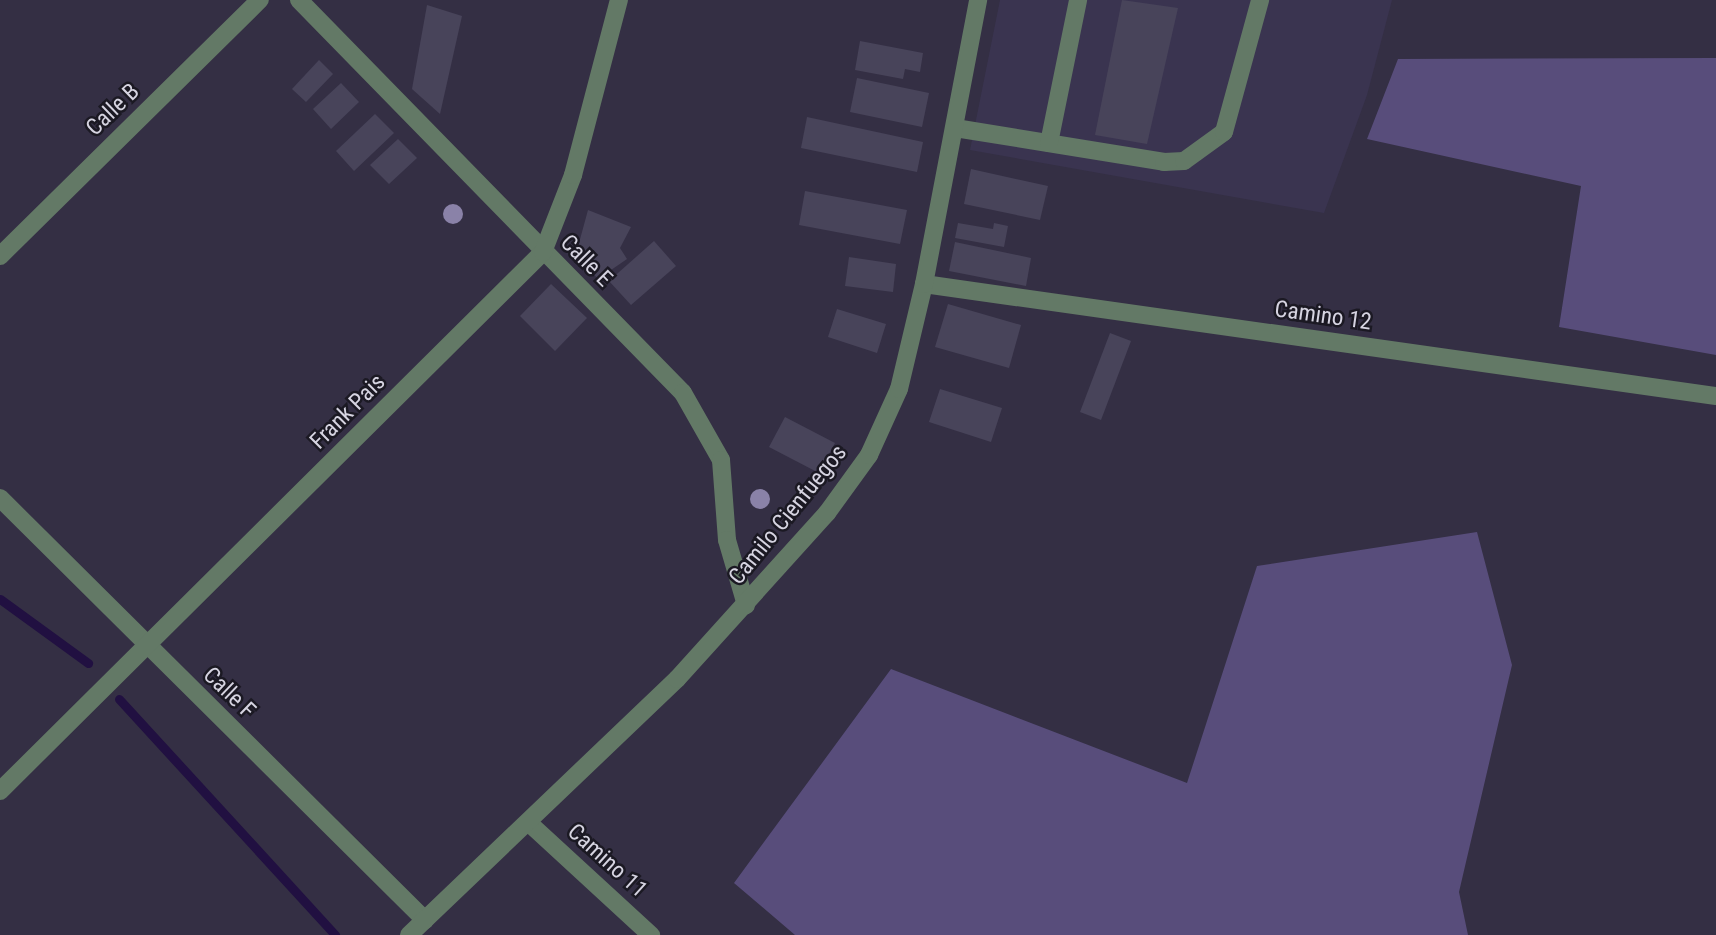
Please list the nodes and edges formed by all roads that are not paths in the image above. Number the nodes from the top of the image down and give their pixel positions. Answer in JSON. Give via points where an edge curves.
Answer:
{"nodes":[{"id":1,"x":260,"y":0,"type":"edge"},
{"id":2,"x":299,"y":0,"type":"edge"},
{"id":3,"x":619,"y":0,"type":"edge"},
{"id":4,"x":978,"y":0,"type":"edge"},
{"id":5,"x":1078,"y":0,"type":"edge"},
{"id":6,"x":1260,"y":0,"type":"edge"},
{"id":7,"x":955,"y":128,"type":"junction"},
{"id":8,"x":1049,"y":143,"type":"junction"},
{"id":9,"x":543,"y":252,"type":"junction"},
{"id":10,"x":0,"y":256,"type":"edge"},
{"id":11,"x":924,"y":285,"type":"junction"},
{"id":12,"x":1716,"y":396,"type":"edge"},
{"id":13,"x":0,"y":498,"type":"edge"},
{"id":14,"x":746,"y":605,"type":"junction"},
{"id":15,"x":146,"y":646,"type":"junction"},
{"id":16,"x":0,"y":791,"type":"edge"},
{"id":17,"x":529,"y":823,"type":"junction"},
{"id":18,"x":425,"y":920,"type":"junction"},
{"id":19,"x":409,"y":935,"type":"edge"},
{"id":20,"x":652,"y":935,"type":"edge"}],
"edges":[{"from":1,"to":10,"type":"street","name":"Calle B"},
{"from":2,"to":9,"type":"street","name":"Calle E"},
{"from":3,"to":9,"type":"street","name":"Frank Pais","via":[[573,175]]},
{"from":4,"to":7,"type":"street","name":"Camilo Cienfuegos"},
{"from":5,"to":8,"type":"street"},
{"from":6,"to":8,"type":"street","via":[[1224,132],[1201,153],[1184,161],[1164,162]]},
{"from":7,"to":8,"type":"street"},
{"from":7,"to":11,"type":"street","name":"Camilo Cienfuegos"},
{"from":9,"to":14,"type":"street","name":"Calle E","via":[[683,393],[707,429],[721,460],[727,540]]},
{"from":9,"to":15,"type":"street","name":"Frank Pais"},
{"from":11,"to":12,"type":"street","name":"Camino 12"},
{"from":11,"to":14,"type":"street","name":"Camilo Cienfuegos","via":[[899,388],[869,455],[827,513]]},
{"from":13,"to":15,"type":"street","name":"Calle F"},
{"from":14,"to":17,"type":"street","name":"Camilo Cienfuegos"},
{"from":15,"to":16,"type":"street","name":"Frank Pais"},
{"from":15,"to":18,"type":"street","name":"Calle F"},
{"from":17,"to":18,"type":"street","name":"Camilo Cienfuegos"},
{"from":17,"to":20,"type":"street","name":"Camino 11"},
{"from":18,"to":19,"type":"street","name":"Camilo Cienfuegos"}]}
